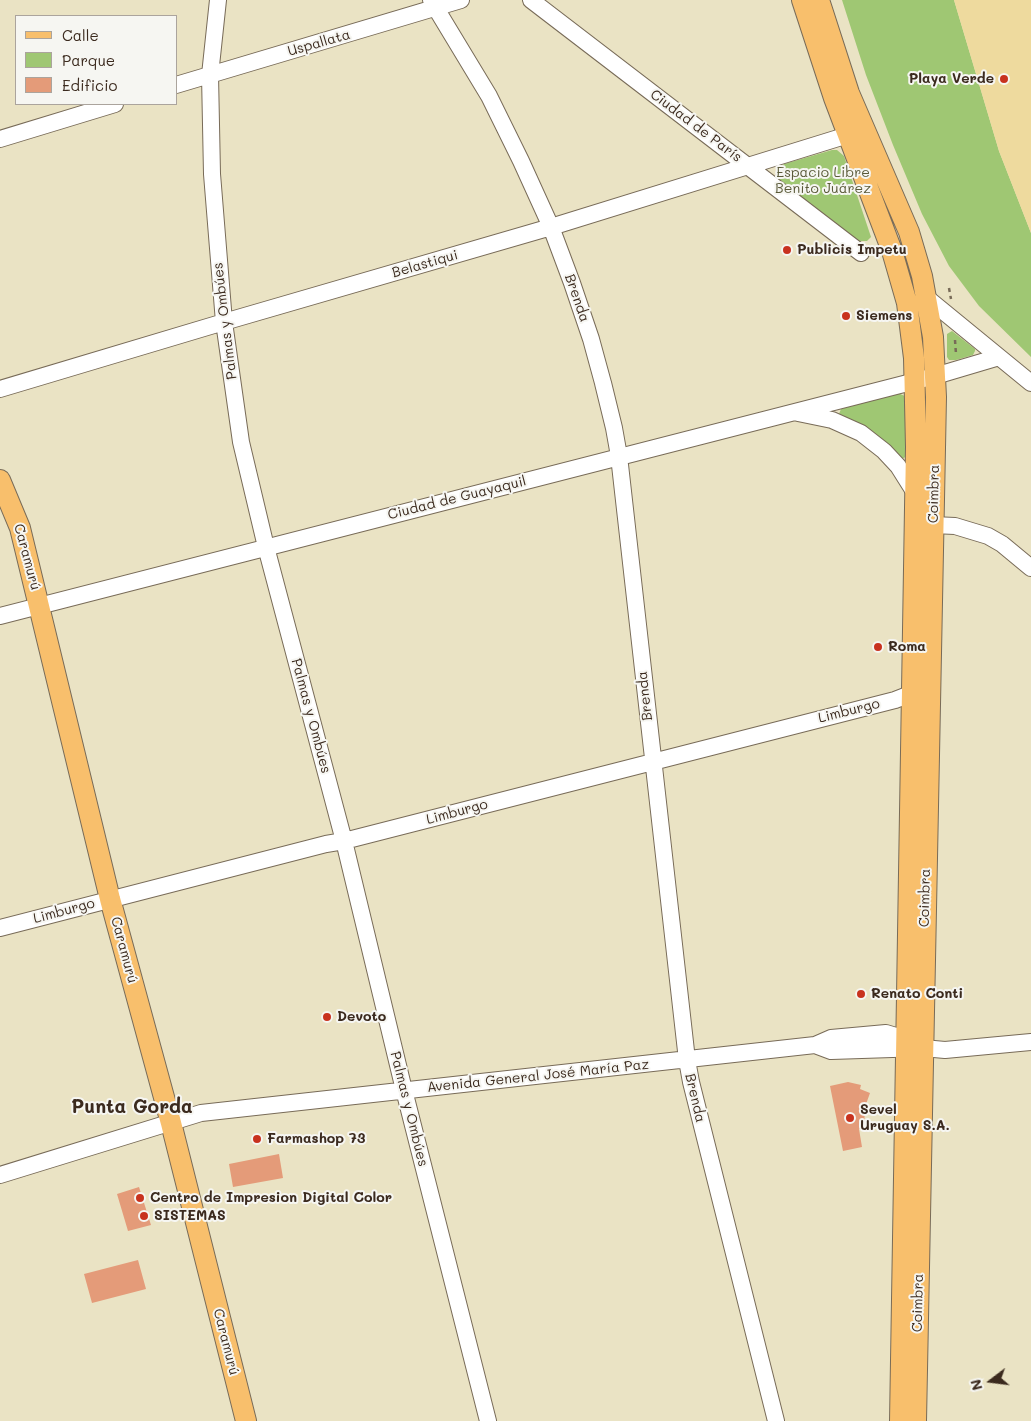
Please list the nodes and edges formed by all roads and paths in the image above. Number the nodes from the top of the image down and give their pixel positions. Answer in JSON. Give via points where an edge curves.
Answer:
{"nodes":[{"id":1,"x":218,"y":0,"type":"edge"},
{"id":2,"x":461,"y":0,"type":"edge"},
{"id":3,"x":531,"y":0,"type":"edge"},
{"id":4,"x":802,"y":0,"type":"edge"},
{"id":5,"x":819,"y":0,"type":"edge"},
{"id":6,"x":433,"y":4,"type":"edge"},
{"id":7,"x":210,"y":75,"type":"junction"},
{"id":8,"x":178,"y":84,"type":"edge"},
{"id":9,"x":112,"y":105,"type":"edge"},
{"id":10,"x":848,"y":135,"type":"junction"},
{"id":11,"x":0,"y":139,"type":"edge"},
{"id":12,"x":748,"y":166,"type":"junction"},
{"id":13,"x":551,"y":227,"type":"junction"},
{"id":14,"x":861,"y":254,"type":"dead end"},
{"id":15,"x":927,"y":298,"type":"junction"},
{"id":16,"x":224,"y":322,"type":"junction"},
{"id":17,"x":999,"y":357,"type":"junction"},
{"id":18,"x":935,"y":376,"type":"junction"},
{"id":19,"x":915,"y":380,"type":"junction"},
{"id":20,"x":1031,"y":383,"type":"edge"},
{"id":21,"x":0,"y":390,"type":"edge"},
{"id":22,"x":793,"y":412,"type":"junction"},
{"id":23,"x":619,"y":456,"type":"junction"},
{"id":24,"x":0,"y":480,"type":"edge"},
{"id":25,"x":915,"y":493,"type":"junction"},
{"id":26,"x":933,"y":525,"type":"junction"},
{"id":27,"x":266,"y":547,"type":"junction"},
{"id":28,"x":1031,"y":568,"type":"edge"},
{"id":29,"x":40,"y":606,"type":"junction"},
{"id":30,"x":0,"y":616,"type":"edge"},
{"id":31,"x":913,"y":693,"type":"junction"},
{"id":32,"x":652,"y":761,"type":"junction"},
{"id":33,"x":344,"y":841,"type":"junction"},
{"id":34,"x":110,"y":899,"type":"junction"},
{"id":35,"x":0,"y":928,"type":"edge"},
{"id":36,"x":1031,"y":1042,"type":"edge"},
{"id":37,"x":912,"y":1045,"type":"junction"},
{"id":38,"x":687,"y":1060,"type":"junction"},
{"id":39,"x":404,"y":1090,"type":"junction"},
{"id":40,"x":171,"y":1123,"type":"junction"},
{"id":41,"x":0,"y":1175,"type":"edge"},
{"id":42,"x":246,"y":1421,"type":"edge"},
{"id":43,"x":488,"y":1421,"type":"edge"},
{"id":44,"x":776,"y":1421,"type":"edge"},
{"id":45,"x":900,"y":1421,"type":"edge"},
{"id":46,"x":916,"y":1421,"type":"edge"}],
"edges":[{"from":1,"to":7,"type":"street","name":"Palmas y Ombúes"},
{"from":2,"to":6,"type":"street","name":"Uspallata"},
{"from":3,"to":12,"type":"street","name":"Ciudad de París"},
{"from":4,"to":10,"type":"main road","name":"Coimbra"},
{"from":5,"to":15,"type":"main road","name":"Coimbra","via":[[849,93],[909,232]]},
{"from":6,"to":7,"type":"street","name":"Uspallata"},
{"from":6,"to":13,"type":"street","name":"Brenda","via":[[489,96]]},
{"from":7,"to":8,"type":"street","name":"Uspallata"},
{"from":7,"to":16,"type":"street","name":"Palmas y Ombúes","via":[[212,174]]},
{"from":9,"to":11,"type":"street"},
{"from":10,"to":12,"type":"street","name":"Belastiqui"},
{"from":10,"to":19,"type":"main road","name":"Coimbra","via":[[892,251],[907,303]]},
{"from":12,"to":13,"type":"street","name":"Belastiqui"},
{"from":12,"to":14,"type":"street","name":"Ciudad de París"},
{"from":13,"to":16,"type":"street","name":"Belastiqui"},
{"from":13,"to":23,"type":"street","name":"Brenda","via":[[591,339]]},
{"from":15,"to":17,"type":"street"},
{"from":15,"to":18,"type":"main road","name":"Coimbra"},
{"from":16,"to":21,"type":"street","name":"Belastiqui"},
{"from":16,"to":27,"type":"street","name":"Palmas y Ombúes","via":[[241,442]]},
{"from":17,"to":18,"type":"street"},
{"from":17,"to":20,"type":"street"},
{"from":18,"to":19,"type":"street"},
{"from":18,"to":26,"type":"main road","name":"Coimbra"},
{"from":19,"to":22,"type":"street","name":"Ciudad de Guayaquil"},
{"from":19,"to":25,"type":"main road","name":"Coimbra"},
{"from":22,"to":23,"type":"street","name":"Ciudad de Guayaquil"},
{"from":22,"to":25,"type":"street","via":[[832,420],[861,433],[898,466]]},
{"from":23,"to":27,"type":"street","name":"Ciudad de Guayaquil"},
{"from":23,"to":32,"type":"street","name":"Brenda"},
{"from":24,"to":29,"type":"main road","name":"Caramurú","via":[[20,528]]},
{"from":25,"to":31,"type":"main road","name":"Coimbra"},
{"from":26,"to":28,"type":"street","via":[[955,526],[988,536]]},
{"from":26,"to":37,"type":"main road","name":"Coimbra"},
{"from":27,"to":29,"type":"street","name":"Ciudad de Guayaquil"},
{"from":27,"to":33,"type":"street","name":"Palmas y Ombúes"},
{"from":29,"to":30,"type":"street","name":"Ciudad de Guayaquil"},
{"from":29,"to":34,"type":"main road","name":"Caramurú"},
{"from":31,"to":32,"type":"street","name":"Limburgo"},
{"from":31,"to":37,"type":"main road","name":"Coimbra"},
{"from":32,"to":33,"type":"street","name":"Limburgo"},
{"from":32,"to":38,"type":"street","name":"Brenda"},
{"from":33,"to":34,"type":"street","name":"Limburgo"},
{"from":33,"to":39,"type":"street","name":"Palmas y Ombúes"},
{"from":34,"to":35,"type":"street","name":"Limburgo"},
{"from":34,"to":40,"type":"main road","name":"Caramurú"},
{"from":36,"to":37,"type":"street","name":"Avenida General José María Paz","via":[[945,1050]]},
{"from":37,"to":38,"type":"street","name":"Avenida General José María Paz","via":[[886,1033]]},
{"from":37,"to":45,"type":"main road","name":"Coimbra"},
{"from":37,"to":46,"type":"main road","name":"Coimbra"},
{"from":38,"to":39,"type":"street","name":"Avenida General José María Paz"},
{"from":38,"to":44,"type":"street","name":"Brenda"},
{"from":39,"to":40,"type":"street","name":"Avenida General José María Paz","via":[[201,1114]]},
{"from":39,"to":43,"type":"street","name":"Palmas y Ombúes"},
{"from":40,"to":41,"type":"street","name":"Avenida General José María Paz"},
{"from":40,"to":42,"type":"main road","name":"Caramurú"}]}
